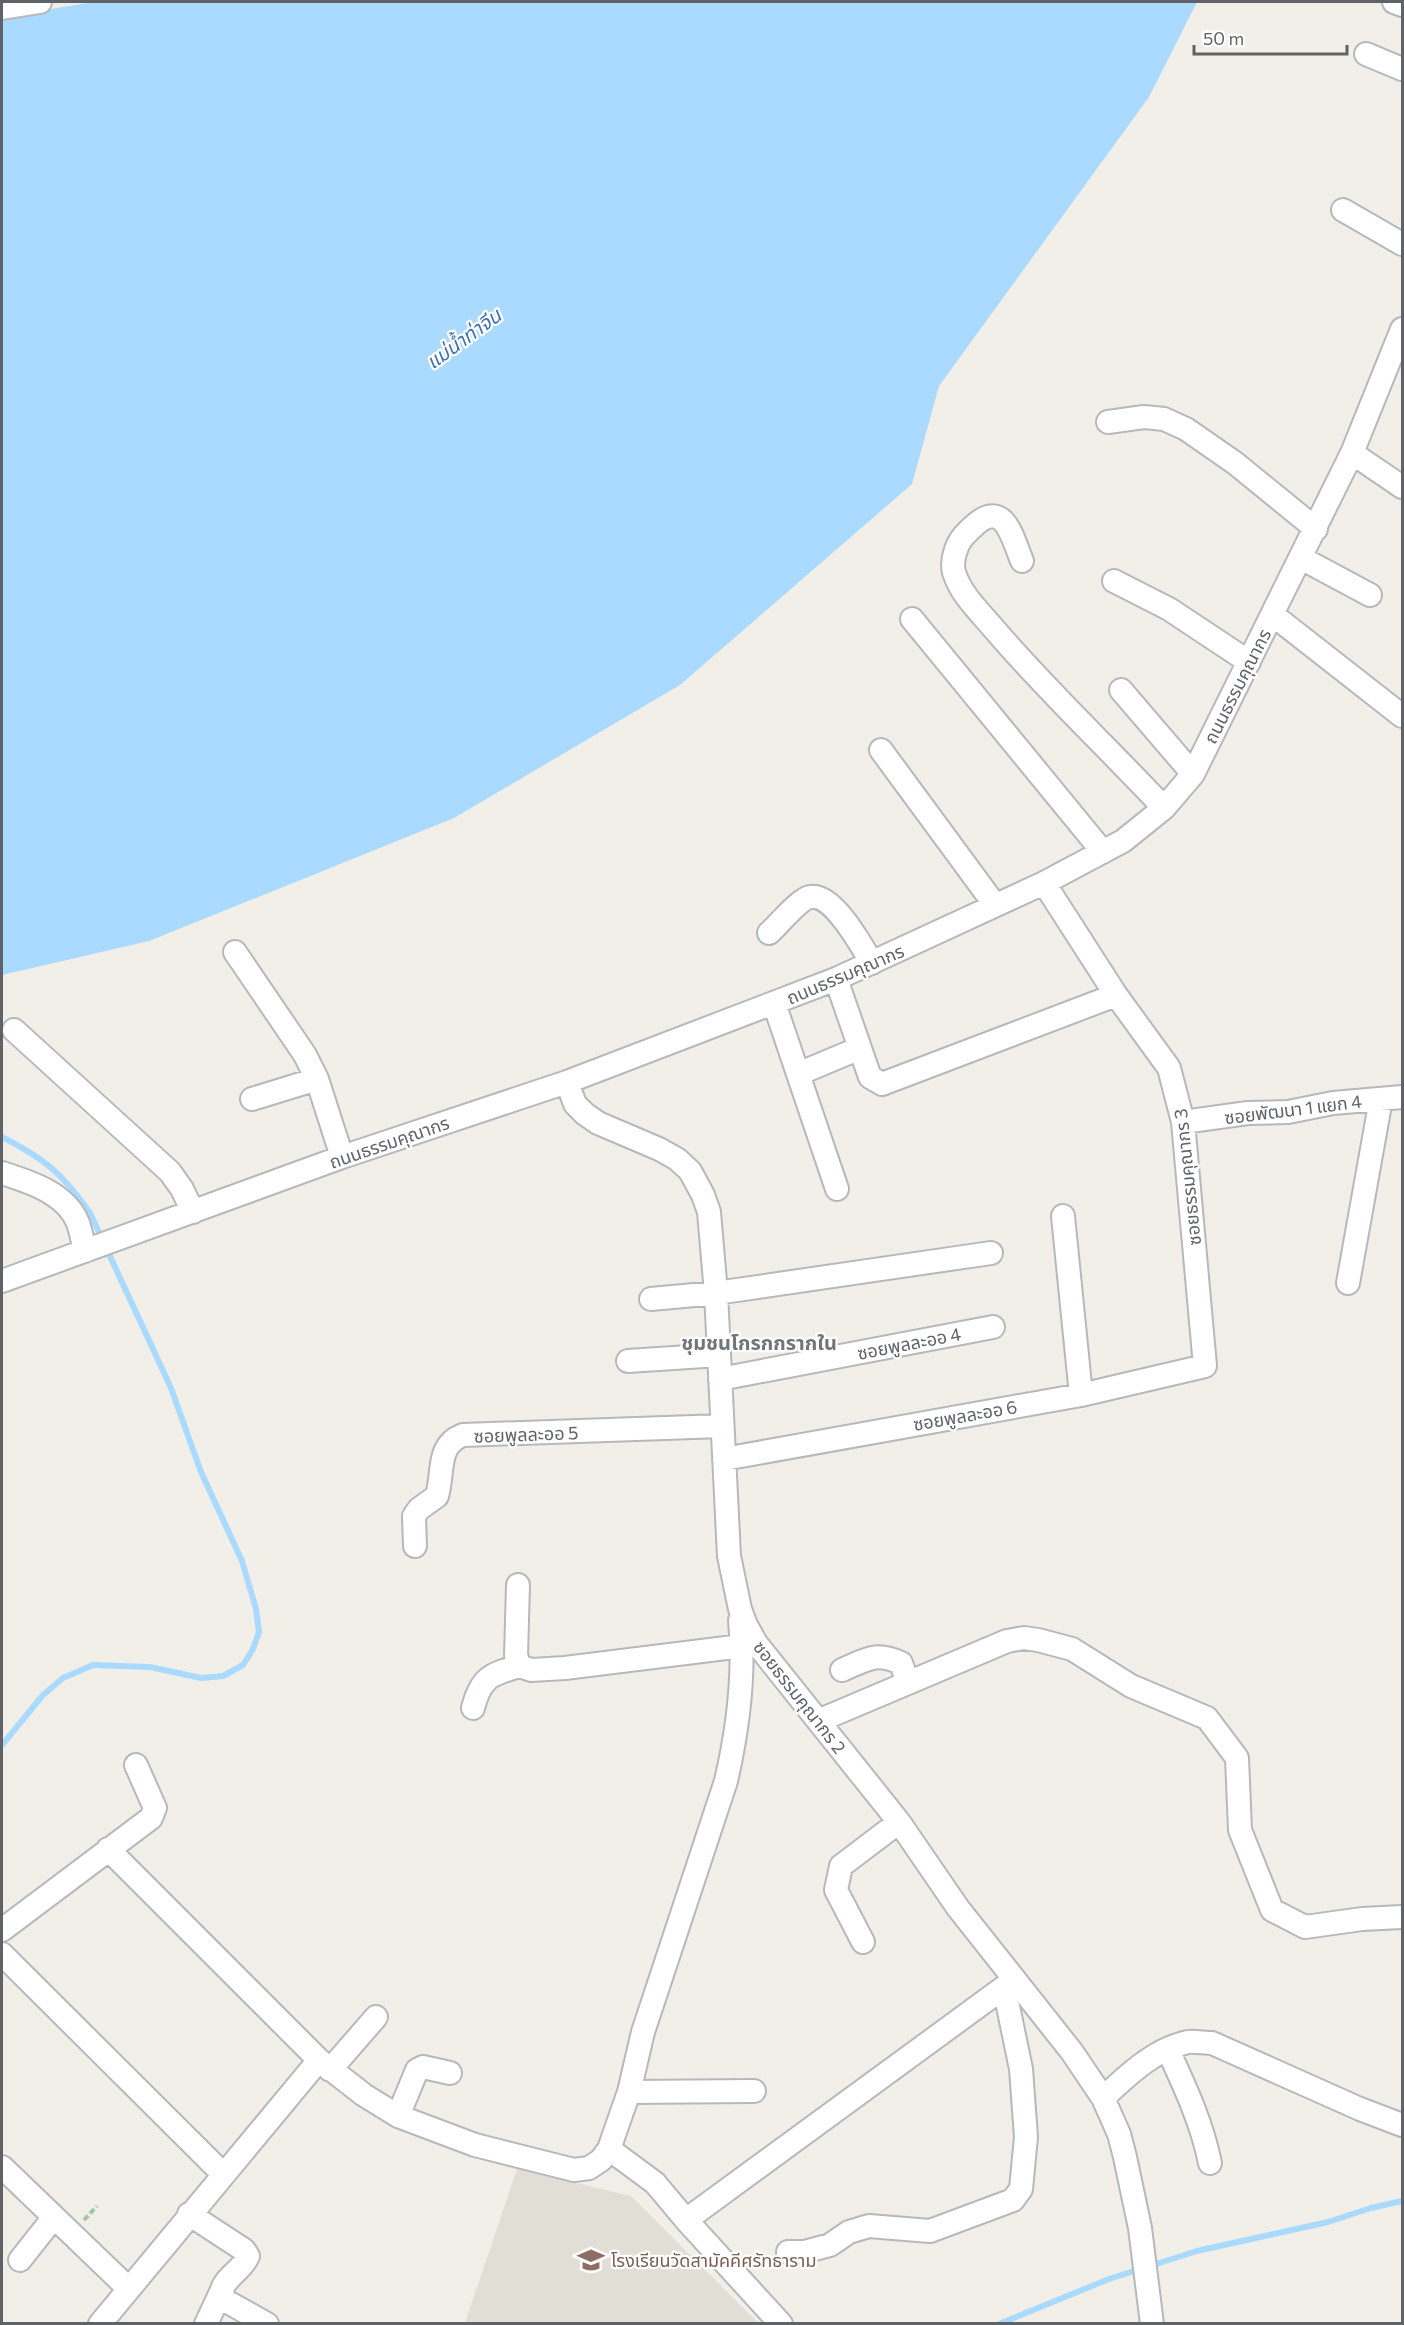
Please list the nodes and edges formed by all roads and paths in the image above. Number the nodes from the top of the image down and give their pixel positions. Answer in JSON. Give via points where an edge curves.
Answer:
{"nodes":[{"id":1,"x":40,"y":2,"type":"edge"},
{"id":2,"x":1394,"y":2,"type":"edge"},
{"id":3,"x":1402,"y":5,"type":"edge"},
{"id":4,"x":2,"y":8,"type":"edge"},
{"id":5,"x":1366,"y":54,"type":"dead end"},
{"id":6,"x":1402,"y":69,"type":"edge"},
{"id":7,"x":1343,"y":210,"type":"dead end"},
{"id":8,"x":1402,"y":244,"type":"edge"},
{"id":9,"x":1402,"y":329,"type":"edge"},
{"id":10,"x":1108,"y":422,"type":"dead end"},
{"id":11,"x":1352,"y":453,"type":"junction"},
{"id":12,"x":1402,"y":487,"type":"edge"},
{"id":13,"x":1316,"y":529,"type":"junction"},
{"id":14,"x":1301,"y":558,"type":"junction"},
{"id":15,"x":1022,"y":561,"type":"dead end"},
{"id":16,"x":1114,"y":581,"type":"dead end"},
{"id":17,"x":1370,"y":595,"type":"dead end"},
{"id":18,"x":1273,"y":615,"type":"junction"},
{"id":19,"x":912,"y":619,"type":"dead end"},
{"id":20,"x":1249,"y":662,"type":"junction"},
{"id":21,"x":1121,"y":690,"type":"dead end"},
{"id":22,"x":1402,"y":716,"type":"edge"},
{"id":23,"x":881,"y":750,"type":"dead end"},
{"id":24,"x":1193,"y":774,"type":"junction"},
{"id":25,"x":1164,"y":808,"type":"junction"},
{"id":26,"x":1103,"y":852,"type":"junction"},
{"id":27,"x":1044,"y":884,"type":"junction"},
{"id":28,"x":995,"y":905,"type":"junction"},
{"id":29,"x":769,"y":933,"type":"dead end"},
{"id":30,"x":235,"y":952,"type":"dead end"},
{"id":31,"x":872,"y":963,"type":"junction"},
{"id":32,"x":836,"y":979,"type":"junction"},
{"id":33,"x":1116,"y":995,"type":"junction"},
{"id":34,"x":774,"y":1003,"type":"junction"},
{"id":35,"x":14,"y":1030,"type":"dead end"},
{"id":36,"x":861,"y":1048,"type":"junction"},
{"id":37,"x":798,"y":1074,"type":"junction"},
{"id":38,"x":317,"y":1079,"type":"junction"},
{"id":39,"x":567,"y":1082,"type":"junction"},
{"id":40,"x":1392,"y":1098,"type":"edge"},
{"id":41,"x":252,"y":1099,"type":"dead end"},
{"id":42,"x":1183,"y":1122,"type":"junction"},
{"id":43,"x":342,"y":1157,"type":"junction"},
{"id":44,"x":2,"y":1173,"type":"edge"},
{"id":45,"x":837,"y":1189,"type":"dead end"},
{"id":46,"x":193,"y":1212,"type":"junction"},
{"id":47,"x":1063,"y":1216,"type":"dead end"},
{"id":48,"x":89,"y":1249,"type":"junction"},
{"id":49,"x":991,"y":1253,"type":"dead end"},
{"id":50,"x":2,"y":1281,"type":"edge"},
{"id":51,"x":1348,"y":1283,"type":"dead end"},
{"id":52,"x":716,"y":1293,"type":"junction"},
{"id":53,"x":651,"y":1299,"type":"dead end"},
{"id":54,"x":993,"y":1327,"type":"dead end"},
{"id":55,"x":719,"y":1355,"type":"junction"},
{"id":56,"x":628,"y":1361,"type":"dead end"},
{"id":57,"x":1205,"y":1366,"type":"joint"},
{"id":58,"x":720,"y":1379,"type":"junction"},
{"id":59,"x":1081,"y":1395,"type":"junction"},
{"id":60,"x":722,"y":1426,"type":"junction"},
{"id":61,"x":724,"y":1460,"type":"junction"},
{"id":62,"x":415,"y":1546,"type":"dead end"},
{"id":63,"x":518,"y":1585,"type":"dead end"},
{"id":64,"x":738,"y":1599,"type":"junction"},
{"id":65,"x":742,"y":1646,"type":"junction"},
{"id":66,"x":520,"y":1666,"type":"junction"},
{"id":67,"x":842,"y":1670,"type":"dead end"},
{"id":68,"x":908,"y":1683,"type":"junction"},
{"id":69,"x":474,"y":1708,"type":"dead end"},
{"id":70,"x":818,"y":1721,"type":"junction"},
{"id":71,"x":136,"y":1766,"type":"dead end"},
{"id":72,"x":899,"y":1822,"type":"junction"},
{"id":73,"x":108,"y":1849,"type":"junction"},
{"id":74,"x":1402,"y":1917,"type":"edge"},
{"id":75,"x":2,"y":1930,"type":"edge"},
{"id":76,"x":863,"y":1942,"type":"dead end"},
{"id":77,"x":2,"y":1954,"type":"edge"},
{"id":78,"x":1010,"y":1983,"type":"junction"},
{"id":79,"x":376,"y":2017,"type":"dead end"},
{"id":80,"x":1168,"y":2050,"type":"junction"},
{"id":81,"x":324,"y":2065,"type":"junction"},
{"id":82,"x":450,"y":2073,"type":"dead end"},
{"id":83,"x":754,"y":2091,"type":"dead end"},
{"id":84,"x":629,"y":2092,"type":"junction"},
{"id":85,"x":1103,"y":2098,"type":"junction"},
{"id":86,"x":398,"y":2116,"type":"junction"},
{"id":87,"x":1402,"y":2125,"type":"edge"},
{"id":88,"x":609,"y":2149,"type":"junction"},
{"id":89,"x":1210,"y":2163,"type":"dead end"},
{"id":90,"x":2,"y":2168,"type":"edge"},
{"id":91,"x":223,"y":2174,"type":"junction"},
{"id":92,"x":189,"y":2214,"type":"junction"},
{"id":93,"x":54,"y":2217,"type":"junction"},
{"id":94,"x":686,"y":2220,"type":"junction"},
{"id":95,"x":788,"y":2252,"type":"dead end"},
{"id":96,"x":20,"y":2260,"type":"dead end"},
{"id":97,"x":128,"y":2288,"type":"junction"},
{"id":98,"x":221,"y":2292,"type":"junction"},
{"id":99,"x":100,"y":2324,"type":"edge"},
{"id":100,"x":206,"y":2324,"type":"edge"},
{"id":101,"x":267,"y":2324,"type":"edge"},
{"id":102,"x":781,"y":2324,"type":"edge"},
{"id":103,"x":1152,"y":2324,"type":"edge"}],
"edges":[{"from":1,"to":4,"type":"street"},
{"from":2,"to":3,"type":"street"},
{"from":5,"to":6,"type":"street"},
{"from":7,"to":8,"type":"street"},
{"from":9,"to":11,"type":"street","name":"ถนนธรรมคุณากร"},
{"from":10,"to":13,"type":"street","via":[[1144,417],[1164,419],[1186,429]]},
{"from":11,"to":12,"type":"street"},
{"from":11,"to":13,"type":"street","name":"ถนนธรรมคุณากร"},
{"from":13,"to":14,"type":"street","name":"ถนนธรรมคุณากร"},
{"from":14,"to":17,"type":"street"},
{"from":14,"to":18,"type":"street","name":"ถนนธรรมคุณากร"},
{"from":15,"to":25,"type":"street","via":[[1005,521],[985,517],[964,534],[956,547],[954,574],[965,594],[1032,673]]},
{"from":16,"to":20,"type":"street","via":[[1169,609]]},
{"from":18,"to":20,"type":"street","name":"ถนนธรรมคุณากร"},
{"from":18,"to":22,"type":"street"},
{"from":19,"to":26,"type":"street"},
{"from":20,"to":24,"type":"street","name":"ถนนธรรมคุณากร"},
{"from":21,"to":24,"type":"street"},
{"from":23,"to":28,"type":"street"},
{"from":24,"to":25,"type":"street","name":"ถนนธรรมคุณากร"},
{"from":25,"to":26,"type":"street","name":"ถนนธรรมคุณากร"},
{"from":26,"to":27,"type":"street","name":"ถนนธรรมคุณากร"},
{"from":27,"to":28,"type":"street","name":"ถนนธรรมคุณากร"},
{"from":27,"to":33,"type":"street","name":"ซอยธรรมคุณากร 3"},
{"from":28,"to":31,"type":"street","name":"ถนนธรรมคุณากร"},
{"from":29,"to":31,"type":"street","via":[[806,898],[816,896],[845,921]]},
{"from":30,"to":38,"type":"street"},
{"from":31,"to":32,"type":"street","name":"ถนนธรรมคุณากร"},
{"from":32,"to":34,"type":"street","name":"ถนนธรรมคุณากร"},
{"from":32,"to":36,"type":"street"},
{"from":33,"to":36,"type":"street","via":[[882,1084],[870,1077]]},
{"from":33,"to":42,"type":"street","name":"ซอยธรรมคุณากร 3","via":[[1169,1068]]},
{"from":34,"to":37,"type":"street"},
{"from":34,"to":39,"type":"street","name":"ถนนธรรมคุณากร"},
{"from":35,"to":46,"type":"street","via":[[170,1172]]},
{"from":36,"to":37,"type":"street"},
{"from":37,"to":45,"type":"street"},
{"from":38,"to":41,"type":"street"},
{"from":38,"to":43,"type":"street"},
{"from":39,"to":43,"type":"street","name":"ถนนธรรมคุณากร"},
{"from":39,"to":52,"type":"street","name":"ซอยธรรมคุณากร 2","via":[[585,1114],[659,1149],[690,1171],[709,1212]]},
{"from":40,"to":42,"type":"street","name":"ซอยพัฒนา 1 แยก 4"},
{"from":40,"to":51,"type":"street"},
{"from":42,"to":57,"type":"street","name":"ซอยธรรมคุณากร 3"},
{"from":43,"to":46,"type":"street","name":"ถนนธรรมคุณากร"},
{"from":44,"to":48,"type":"street","via":[[55,1195],[71,1210]]},
{"from":46,"to":48,"type":"street","name":"ถนนธรรมคุณากร"},
{"from":47,"to":59,"type":"street"},
{"from":48,"to":50,"type":"street","name":"ถนนธรรมคุณากร"},
{"from":49,"to":52,"type":"street"},
{"from":52,"to":53,"type":"street"},
{"from":52,"to":55,"type":"street","name":"ซอยธรรมคุณากร 2"},
{"from":54,"to":58,"type":"street","name":"ซอยพูลละออ 4"},
{"from":55,"to":56,"type":"street"},
{"from":55,"to":58,"type":"street","name":"ซอยธรรมคุณากร 2"},
{"from":57,"to":59,"type":"street","name":"ซอยพูลละออ 6"},
{"from":58,"to":60,"type":"street","name":"ซอยธรรมคุณากร 2"},
{"from":59,"to":61,"type":"street","name":"ซอยพูลละออ 6"},
{"from":60,"to":61,"type":"street","name":"ซอยธรรมคุณากร 2"},
{"from":60,"to":62,"type":"street","name":"ซอยพูลละออ 5","via":[[463,1436],[451,1440],[445,1450],[437,1496],[414,1516]]},
{"from":61,"to":64,"type":"street","name":"ซอยธรรมคุณากร 2","via":[[729,1556]]},
{"from":63,"to":66,"type":"street","via":[[516,1656]]},
{"from":64,"to":65,"type":"street"},
{"from":64,"to":70,"type":"street","name":"ซอยธรรมคุณากร 2","via":[[756,1643]]},
{"from":65,"to":66,"type":"street","via":[[565,1668],[531,1670]]},
{"from":65,"to":84,"type":"street","via":[[735,1742],[726,1781],[644,2032]]},
{"from":66,"to":69,"type":"street","via":[[494,1673],[484,1681]]},
{"from":67,"to":68,"type":"street","via":[[875,1655],[887,1656],[900,1662]]},
{"from":68,"to":70,"type":"street"},
{"from":68,"to":74,"type":"street","via":[[1007,1641],[1024,1638],[1072,1650],[1131,1686],[1207,1718],[1237,1758],[1239,1830],[1272,1910],[1305,1927]]},
{"from":70,"to":72,"type":"street","name":"ซอยธรรมคุณากร 2"},
{"from":71,"to":73,"type":"street","via":[[155,1808],[146,1824]]},
{"from":72,"to":76,"type":"street","via":[[838,1872],[836,1890]]},
{"from":72,"to":78,"type":"street","name":"ซอยธรรมคุณากร 2"},
{"from":73,"to":75,"type":"street"},
{"from":73,"to":81,"type":"street"},
{"from":77,"to":91,"type":"street"},
{"from":78,"to":85,"type":"street","name":"ซอยธรรมคุณากร 2","via":[[1072,2052]]},
{"from":78,"to":94,"type":"street"},
{"from":78,"to":95,"type":"street","via":[[1026,2137],[1021,2189],[1013,2200],[930,2231],[869,2226],[849,2232],[830,2245]]},
{"from":79,"to":81,"type":"street"},
{"from":80,"to":85,"type":"street","via":[[1137,2067]]},
{"from":80,"to":87,"type":"street","via":[[1190,2042],[1212,2043]]},
{"from":80,"to":89,"type":"street","via":[[1205,2138]]},
{"from":81,"to":86,"type":"street"},
{"from":81,"to":91,"type":"street"},
{"from":82,"to":86,"type":"street","via":[[423,2067],[417,2070]]},
{"from":83,"to":84,"type":"street"},
{"from":84,"to":88,"type":"street"},
{"from":85,"to":103,"type":"street","name":"ซอยธรรมคุณากร 2","via":[[1119,2134],[1140,2228]]},
{"from":86,"to":88,"type":"street","via":[[475,2145],[574,2170],[588,2168]]},
{"from":88,"to":94,"type":"street","via":[[655,2183]]},
{"from":90,"to":93,"type":"street"},
{"from":91,"to":92,"type":"street"},
{"from":92,"to":97,"type":"street"},
{"from":92,"to":98,"type":"street","via":[[248,2256],[224,2282]]},
{"from":93,"to":96,"type":"street"},
{"from":93,"to":97,"type":"street"},
{"from":94,"to":102,"type":"street"},
{"from":97,"to":99,"type":"street"},
{"from":98,"to":100,"type":"street"},
{"from":98,"to":101,"type":"street","via":[[226,2301]]}]}
